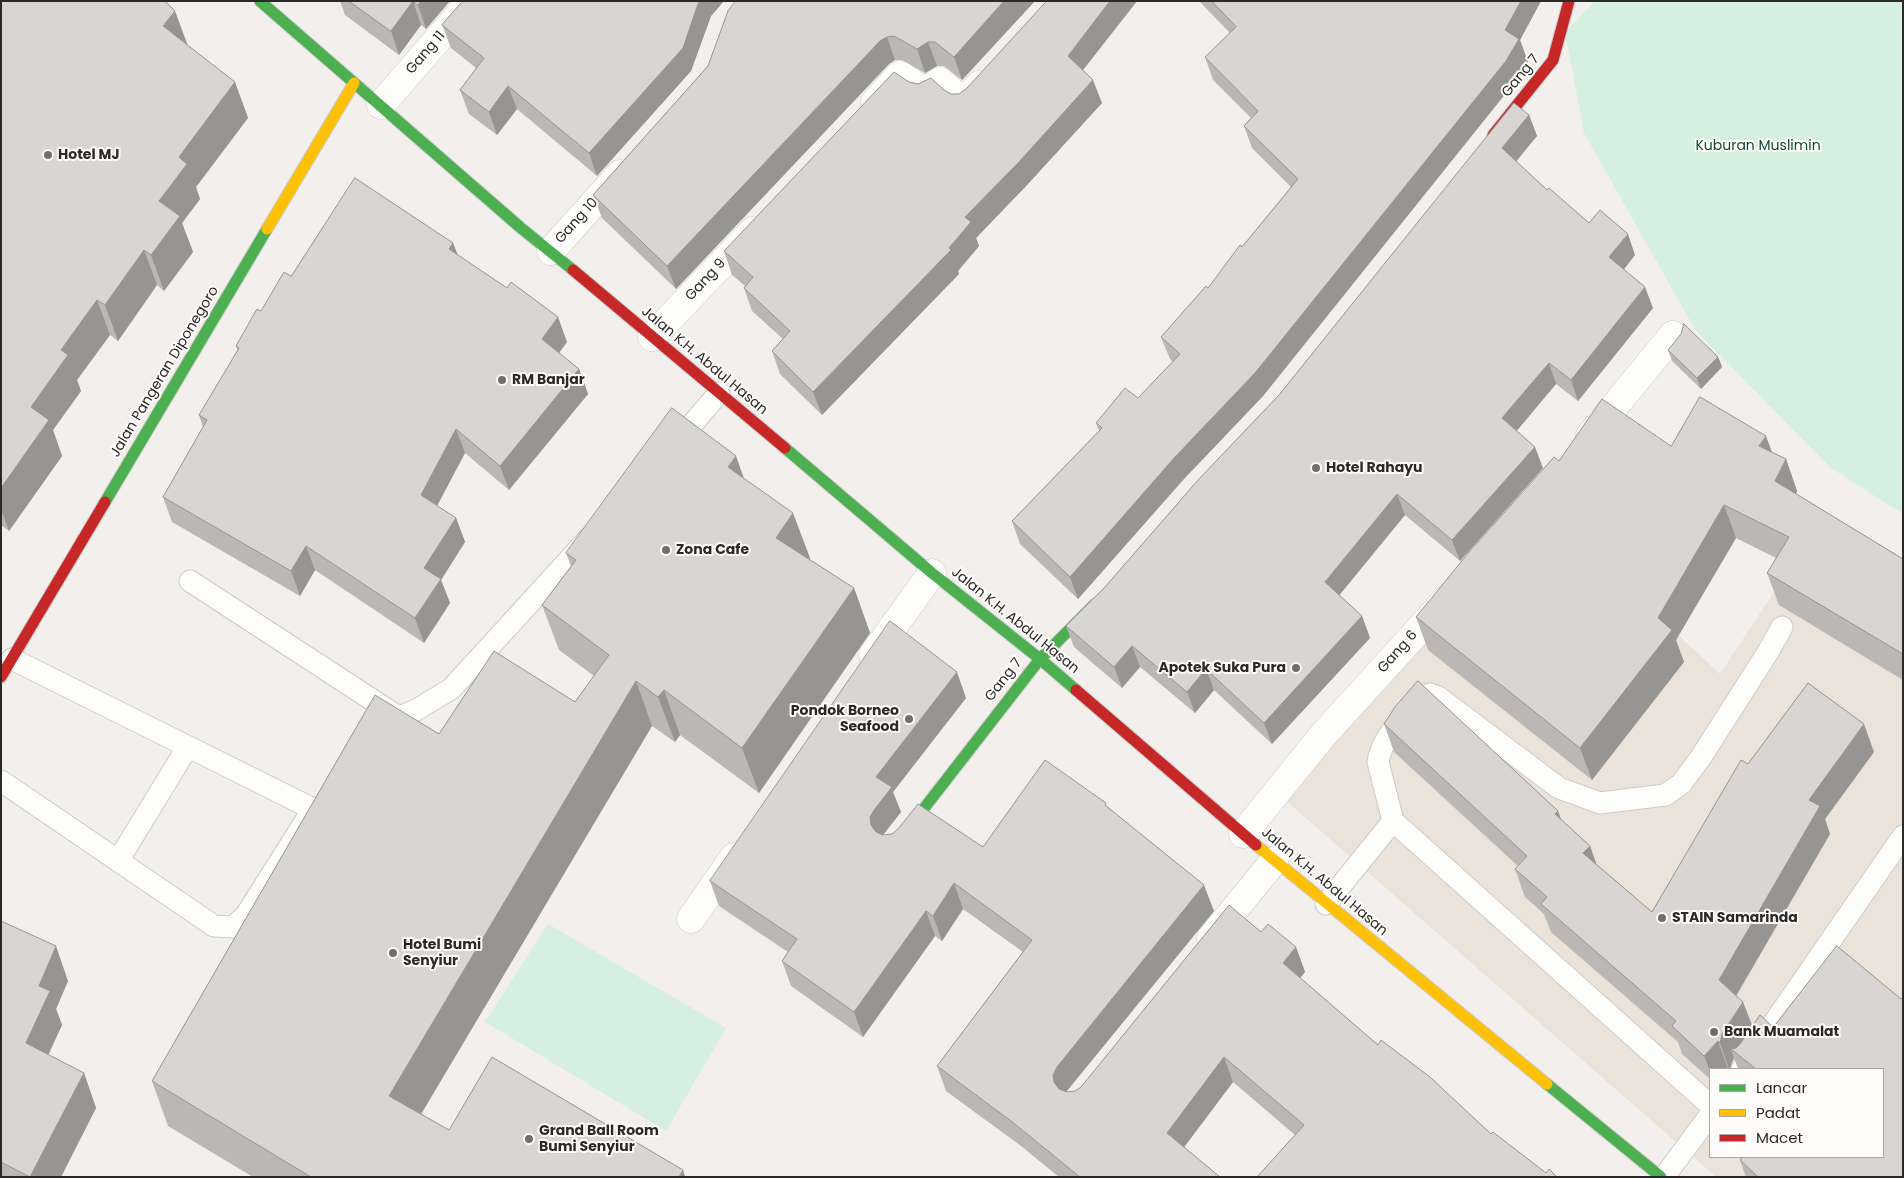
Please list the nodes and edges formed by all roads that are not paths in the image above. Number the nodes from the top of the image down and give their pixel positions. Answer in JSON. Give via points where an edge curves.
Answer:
{"nodes":[{"id":1,"x":260,"y":1,"type":"edge"},
{"id":2,"x":471,"y":1,"type":"edge"},
{"id":3,"x":1569,"y":1,"type":"edge"},
{"id":4,"x":996,"y":66,"type":"edge"},
{"id":5,"x":354,"y":83,"type":"junction"},
{"id":6,"x":381,"y":105,"type":"junction"},
{"id":7,"x":860,"y":118,"type":"edge"},
{"id":8,"x":1485,"y":144,"type":"edge"},
{"id":9,"x":634,"y":158,"type":"edge"},
{"id":10,"x":773,"y":210,"type":"edge"},
{"id":11,"x":551,"y":250,"type":"junction"},
{"id":12,"x":1673,"y":335,"type":"dead end"},
{"id":13,"x":652,"y":337,"type":"junction"},
{"id":14,"x":719,"y":393,"type":"junction"},
{"id":15,"x":664,"y":456,"type":"edge"},
{"id":16,"x":1573,"y":456,"type":"edge"},
{"id":17,"x":604,"y":522,"type":"edge"},
{"id":18,"x":932,"y":573,"type":"junction"},
{"id":19,"x":1464,"y":580,"type":"edge"},
{"id":20,"x":190,"y":581,"type":"dead end"},
{"id":21,"x":1101,"y":598,"type":"edge"},
{"id":22,"x":1782,"y":626,"type":"dead end"},
{"id":23,"x":12,"y":659,"type":"junction"},
{"id":24,"x":1040,"y":659,"type":"junction"},
{"id":25,"x":1,"y":677,"type":"edge"},
{"id":26,"x":857,"y":678,"type":"edge"},
{"id":27,"x":399,"y":718,"type":"junction"},
{"id":28,"x":366,"y":738,"type":"edge"},
{"id":29,"x":187,"y":748,"type":"junction"},
{"id":30,"x":1,"y":781,"type":"edge"},
{"id":31,"x":1393,"y":821,"type":"junction"},
{"id":32,"x":1243,"y":834,"type":"junction"},
{"id":33,"x":1903,"y":836,"type":"edge"},
{"id":34,"x":746,"y":839,"type":"edge"},
{"id":35,"x":895,"y":845,"type":"edge"},
{"id":36,"x":1274,"y":860,"type":"junction"},
{"id":37,"x":118,"y":861,"type":"junction"},
{"id":38,"x":1326,"y":904,"type":"junction"},
{"id":39,"x":691,"y":919,"type":"dead end"},
{"id":40,"x":1194,"y":959,"type":"edge"},
{"id":41,"x":1743,"y":1068,"type":"edge"},
{"id":42,"x":1709,"y":1104,"type":"edge"},
{"id":43,"x":1709,"y":1116,"type":"edge"},
{"id":44,"x":1663,"y":1177,"type":"edge"}],
"edges":[{"from":1,"to":5,"type":"street","name":"Jalan K.H. Abdul Hasan"},
{"from":2,"to":6,"type":"street","name":"Gang 11"},
{"from":3,"to":8,"type":"street","name":"Gang 7","via":[[1553,60]]},
{"from":4,"to":7,"type":"street","via":[[963,102],[940,81],[926,92],[900,76]]},
{"from":5,"to":6,"type":"street","name":"Jalan K.H. Abdul Hasan"},
{"from":5,"to":23,"type":"street","name":"Jalan Pangeran Diponegoro"},
{"from":6,"to":11,"type":"street","name":"Jalan K.H. Abdul Hasan","via":[[521,228]]},
{"from":9,"to":11,"type":"street","name":"Gang 10"},
{"from":10,"to":13,"type":"street","name":"Gang 9"},
{"from":11,"to":13,"type":"street","name":"Jalan K.H. Abdul Hasan"},
{"from":12,"to":16,"type":"street"},
{"from":13,"to":14,"type":"street","name":"Jalan K.H. Abdul Hasan"},
{"from":14,"to":15,"type":"lane"},
{"from":14,"to":18,"type":"street","name":"Jalan K.H. Abdul Hasan"},
{"from":17,"to":27,"type":"lane","via":[[451,688]]},
{"from":18,"to":24,"type":"street","name":"Jalan K.H. Abdul Hasan"},
{"from":18,"to":26,"type":"street"},
{"from":19,"to":32,"type":"street","name":"Gang 6","via":[[1323,735]]},
{"from":20,"to":27,"type":"lane"},
{"from":21,"to":24,"type":"street","name":"Gang 7"},
{"from":22,"to":31,"type":"lane","via":[[1701,757],[1681,784],[1665,795],[1600,803],[1560,788],[1430,694],[1422,697],[1388,736],[1379,754],[1378,762]]},
{"from":23,"to":25,"type":"street","name":"Jalan Pangeran Diponegoro"},
{"from":23,"to":29,"type":"lane"},
{"from":24,"to":32,"type":"street","name":"Jalan K.H. Abdul Hasan"},
{"from":24,"to":35,"type":"street","name":"Gang 7"},
{"from":27,"to":28,"type":"lane","via":[[380,725]]},
{"from":29,"to":37,"type":"lane"},
{"from":29,"to":37,"type":"lane","via":[[318,802],[246,915],[233,927],[214,926]]},
{"from":30,"to":37,"type":"lane"},
{"from":31,"to":38,"type":"lane"},
{"from":31,"to":42,"type":"lane"},
{"from":32,"to":36,"type":"street","name":"Jalan K.H. Abdul Hasan"},
{"from":33,"to":41,"type":"lane"},
{"from":34,"to":39,"type":"street"},
{"from":36,"to":38,"type":"street","name":"Jalan K.H. Abdul Hasan"},
{"from":36,"to":40,"type":"street"},
{"from":38,"to":44,"type":"street","name":"Jalan K.H. Abdul Hasan"},
{"from":43,"to":44,"type":"lane"}]}
